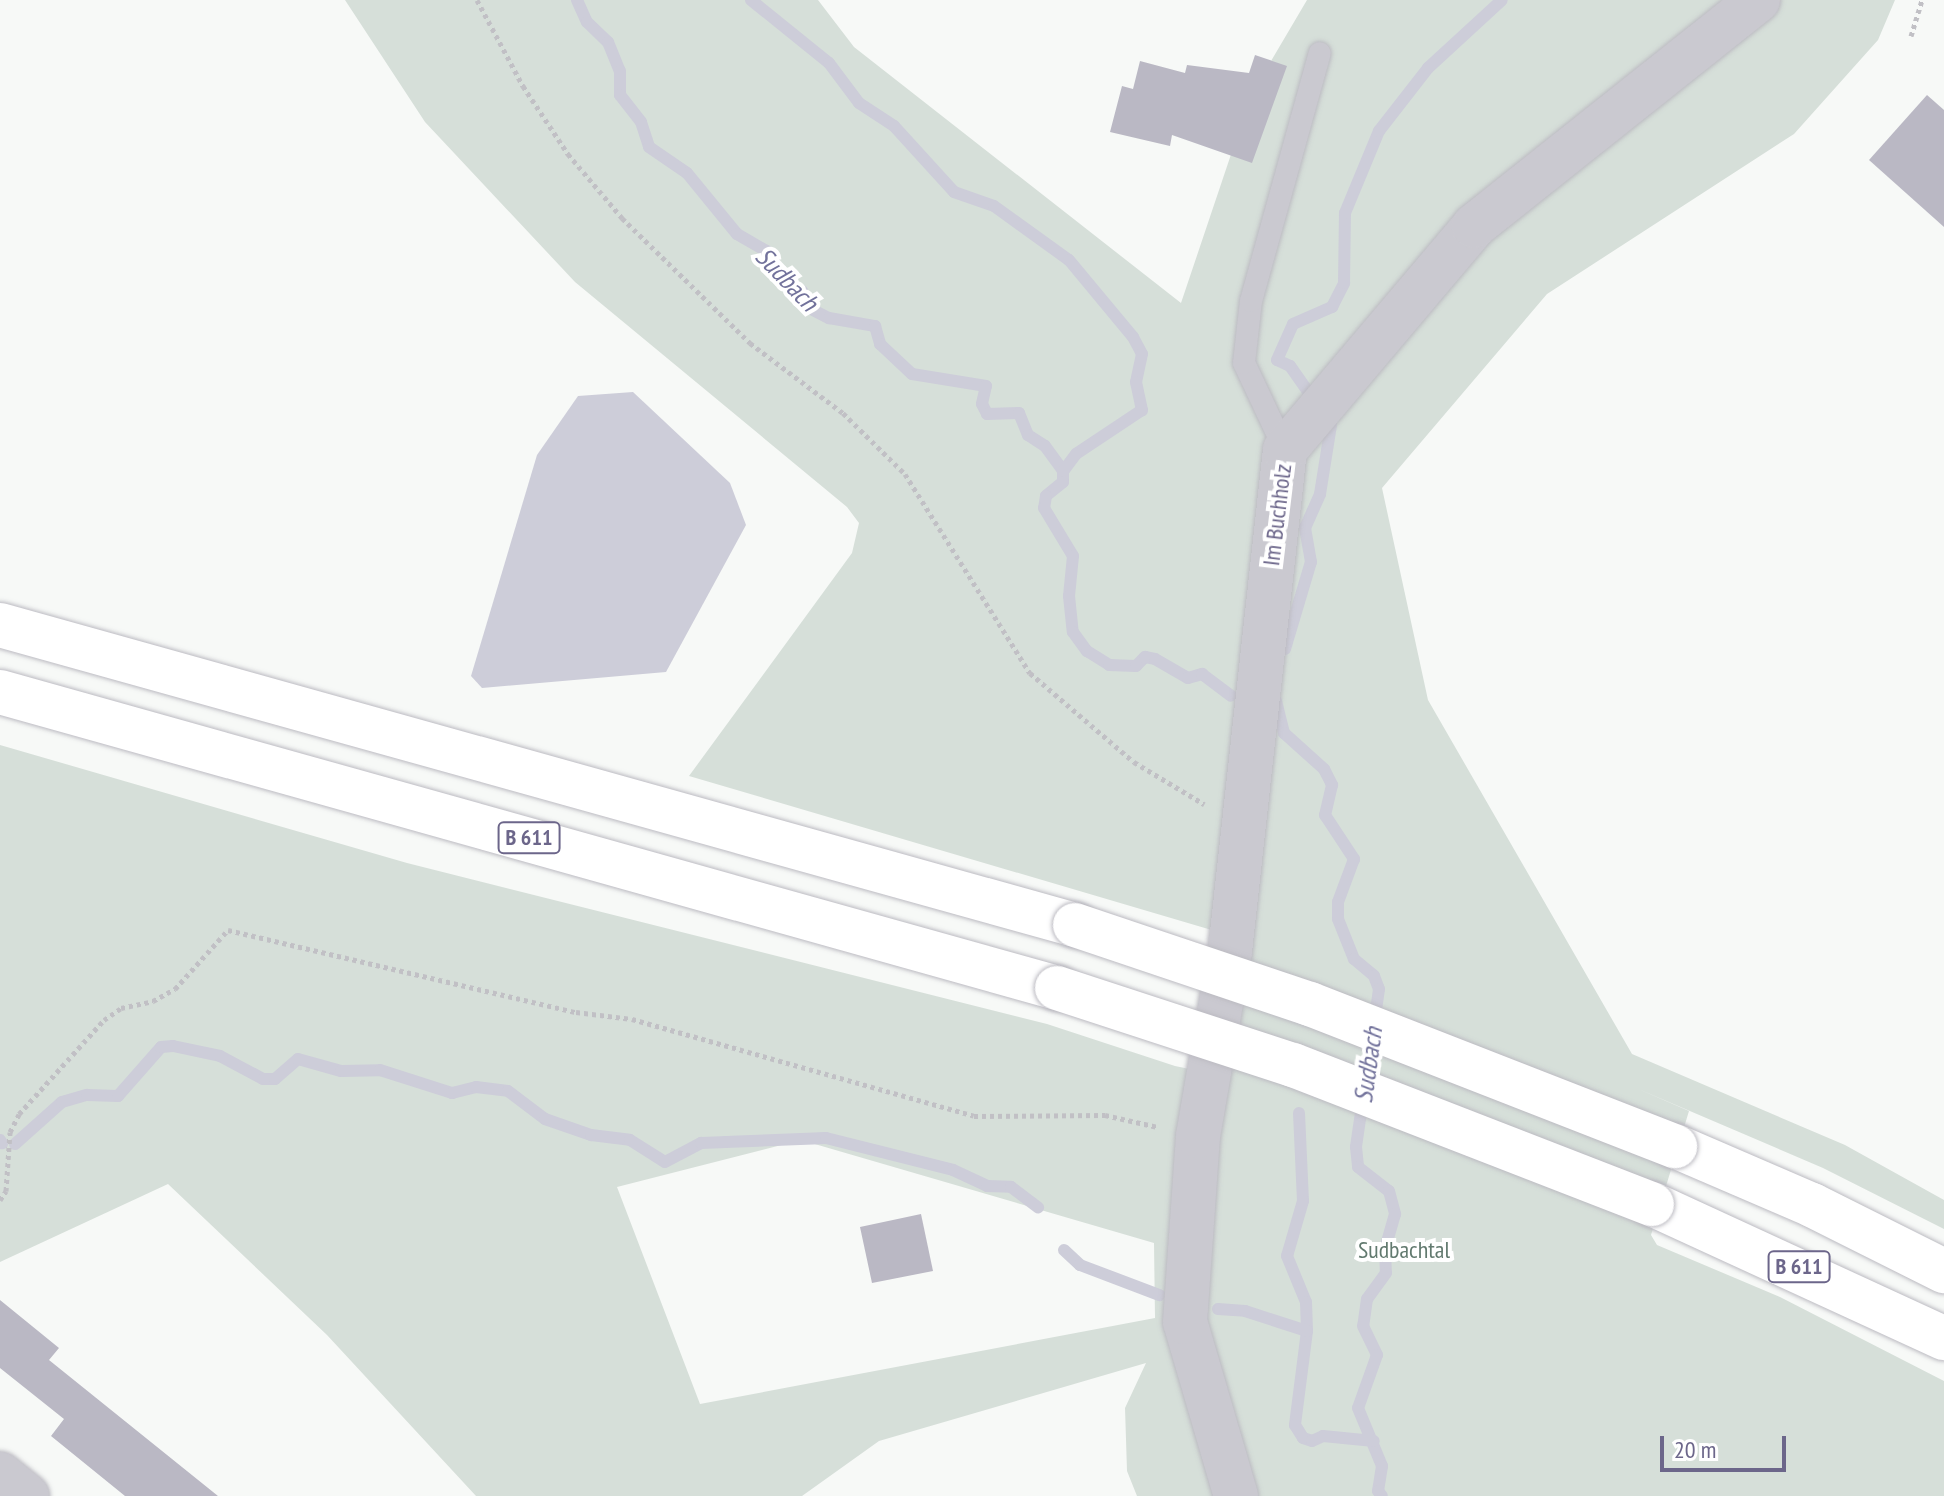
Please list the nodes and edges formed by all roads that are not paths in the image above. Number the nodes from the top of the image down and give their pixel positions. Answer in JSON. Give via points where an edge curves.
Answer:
{"nodes":[{"id":1,"x":1758,"y":0,"type":"edge"},
{"id":2,"x":1320,"y":53,"type":"dead end"},
{"id":3,"x":1285,"y":450,"type":"junction"},
{"id":4,"x":0,"y":625,"type":"edge"},
{"id":5,"x":0,"y":692,"type":"edge"},
{"id":6,"x":1944,"y":1271,"type":"edge"},
{"id":7,"x":1944,"y":1338,"type":"edge"},
{"id":8,"x":0,"y":1474,"type":"edge"},
{"id":9,"x":27,"y":1496,"type":"edge"},
{"id":10,"x":1236,"y":1496,"type":"edge"}],
"edges":[{"from":1,"to":3,"type":"street","name":"Im Buchholz","via":[[1474,226]]},
{"from":2,"to":3,"type":"lane","via":[[1251,301],[1244,363]]},
{"from":3,"to":10,"type":"street","name":"Im Buchholz","via":[[1230,951],[1198,1136],[1185,1322]]},
{"from":4,"to":6,"type":"highway","number":"B 611","bridge":true,"via":[[1075,925],[1310,1004],[1675,1146],[1812,1205]]},
{"from":5,"to":7,"type":"highway","number":"B 611","bridge":true,"via":[[1057,988],[1293,1065],[1652,1204]]},
{"from":8,"to":9,"type":"street"}]}
